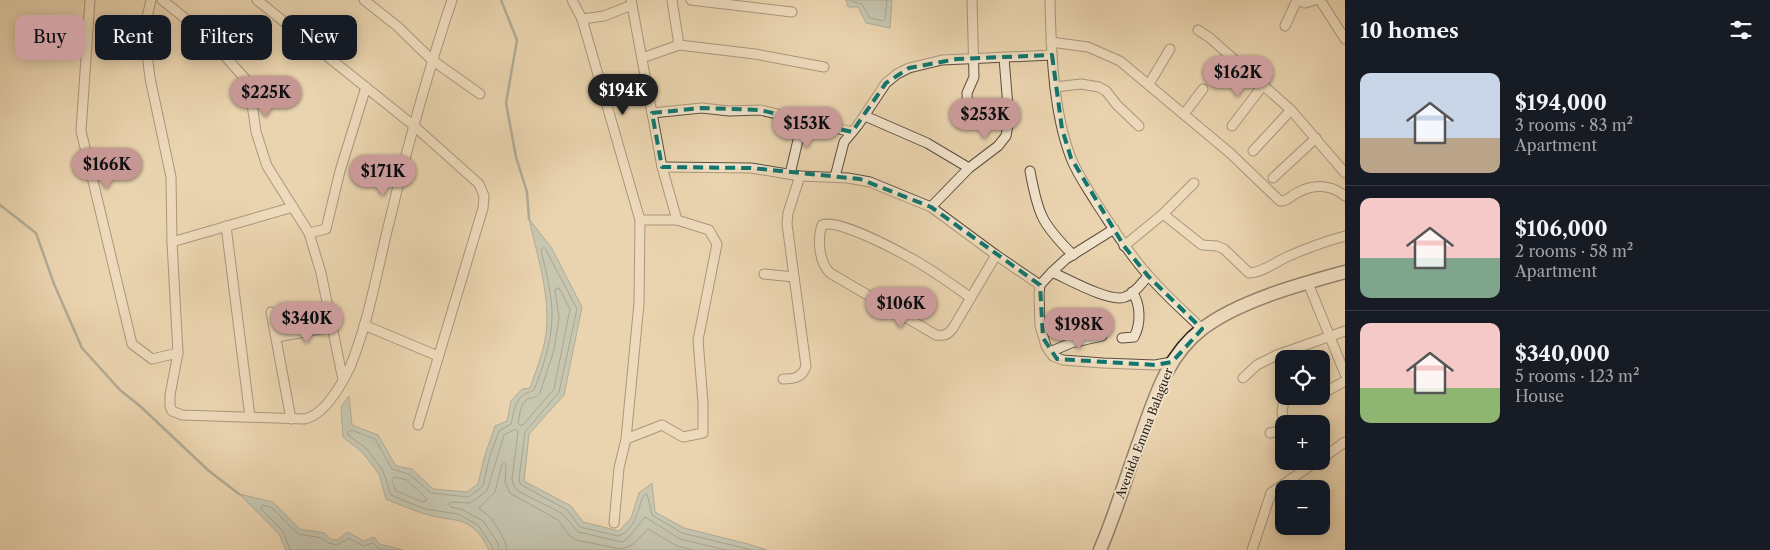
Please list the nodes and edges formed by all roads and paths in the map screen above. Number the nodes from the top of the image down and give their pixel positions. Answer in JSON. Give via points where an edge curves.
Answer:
{"nodes":[{"id":1,"x":90,"y":0,"type":"edge"},
{"id":2,"x":140,"y":0,"type":"edge"},
{"id":3,"x":162,"y":0,"type":"edge"},
{"id":4,"x":257,"y":0,"type":"edge"},
{"id":5,"x":364,"y":0,"type":"edge"},
{"id":6,"x":452,"y":0,"type":"edge"},
{"id":7,"x":572,"y":0,"type":"edge"},
{"id":8,"x":672,"y":0,"type":"edge"},
{"id":9,"x":691,"y":0,"type":"edge"},
{"id":10,"x":972,"y":0,"type":"edge"},
{"id":11,"x":1050,"y":0,"type":"edge"},
{"id":12,"x":1298,"y":0,"type":"edge"},
{"id":13,"x":1316,"y":0,"type":"edge"},
{"id":14,"x":1320,"y":0,"type":"edge"},
{"id":15,"x":631,"y":2,"type":"edge"},
{"id":16,"x":150,"y":3,"type":"edge"},
{"id":17,"x":792,"y":12,"type":"dead end"},
{"id":18,"x":582,"y":18,"type":"junction"},
{"id":19,"x":1285,"y":26,"type":"dead end"},
{"id":20,"x":1198,"y":30,"type":"dead end"},
{"id":21,"x":1345,"y":39,"type":"edge"},
{"id":22,"x":1051,"y":42,"type":"junction"},
{"id":23,"x":679,"y":45,"type":"junction"},
{"id":24,"x":1170,"y":50,"type":"dead end"},
{"id":25,"x":1052,"y":55,"type":"junction"},
{"id":26,"x":642,"y":58,"type":"junction"},
{"id":27,"x":1004,"y":58,"type":"junction"},
{"id":28,"x":973,"y":59,"type":"junction"},
{"id":29,"x":432,"y":60,"type":"junction"},
{"id":30,"x":824,"y":67,"type":"dead end"},
{"id":31,"x":1149,"y":84,"type":"junction"},
{"id":32,"x":1264,"y":84,"type":"junction"},
{"id":33,"x":366,"y":87,"type":"junction"},
{"id":34,"x":1055,"y":87,"type":"junction"},
{"id":35,"x":1203,"y":88,"type":"dead end"},
{"id":36,"x":480,"y":94,"type":"dead end"},
{"id":37,"x":1291,"y":110,"type":"junction"},
{"id":38,"x":652,"y":113,"type":"junction"},
{"id":39,"x":1184,"y":114,"type":"junction"},
{"id":40,"x":865,"y":116,"type":"junction"},
{"id":41,"x":968,"y":116,"type":"dead end"},
{"id":42,"x":802,"y":119,"type":"junction"},
{"id":43,"x":413,"y":125,"type":"junction"},
{"id":44,"x":1139,"y":126,"type":"dead end"},
{"id":45,"x":1232,"y":126,"type":"dead end"},
{"id":46,"x":852,"y":132,"type":"junction"},
{"id":47,"x":1316,"y":138,"type":"junction"},
{"id":48,"x":1253,"y":151,"type":"dead end"},
{"id":49,"x":662,"y":167,"type":"junction"},
{"id":50,"x":969,"y":168,"type":"junction"},
{"id":51,"x":1030,"y":172,"type":"dead end"},
{"id":52,"x":1345,"y":173,"type":"edge"},
{"id":53,"x":795,"y":175,"type":"junction"},
{"id":54,"x":836,"y":177,"type":"junction"},
{"id":55,"x":1274,"y":178,"type":"dead end"},
{"id":56,"x":1194,"y":183,"type":"dead end"},
{"id":57,"x":1345,"y":196,"type":"edge"},
{"id":58,"x":293,"y":207,"type":"junction"},
{"id":59,"x":931,"y":207,"type":"junction"},
{"id":60,"x":1163,"y":214,"type":"junction"},
{"id":61,"x":640,"y":220,"type":"junction"},
{"id":62,"x":677,"y":220,"type":"junction"},
{"id":63,"x":226,"y":226,"type":"junction"},
{"id":64,"x":1114,"y":229,"type":"junction"},
{"id":65,"x":309,"y":233,"type":"junction"},
{"id":66,"x":1345,"y":236,"type":"edge"},
{"id":67,"x":172,"y":242,"type":"junction"},
{"id":68,"x":1124,"y":246,"type":"junction"},
{"id":69,"x":1073,"y":255,"type":"junction"},
{"id":70,"x":996,"y":256,"type":"junction"},
{"id":71,"x":1052,"y":272,"type":"junction"},
{"id":72,"x":1345,"y":272,"type":"edge"},
{"id":73,"x":764,"y":274,"type":"dead end"},
{"id":74,"x":1148,"y":276,"type":"junction"},
{"id":75,"x":794,"y":277,"type":"junction"},
{"id":76,"x":1308,"y":283,"type":"junction"},
{"id":77,"x":1040,"y":285,"type":"junction"},
{"id":78,"x":1132,"y":292,"type":"junction"},
{"id":79,"x":971,"y":298,"type":"junction"},
{"id":80,"x":271,"y":312,"type":"dead end"},
{"id":81,"x":364,"y":325,"type":"junction"},
{"id":82,"x":332,"y":326,"type":"junction"},
{"id":83,"x":1202,"y":329,"type":"junction"},
{"id":84,"x":1345,"y":331,"type":"edge"},
{"id":85,"x":1102,"y":336,"type":"dead end"},
{"id":86,"x":1330,"y":336,"type":"junction"},
{"id":87,"x":276,"y":337,"type":"junction"},
{"id":88,"x":1122,"y":338,"type":"dead end"},
{"id":89,"x":1291,"y":350,"type":"edge"},
{"id":90,"x":1050,"y":352,"type":"junction"},
{"id":91,"x":178,"y":353,"type":"junction"},
{"id":92,"x":438,"y":356,"type":"junction"},
{"id":93,"x":1275,"y":356,"type":"edge"},
{"id":94,"x":1172,"y":362,"type":"junction"},
{"id":95,"x":1345,"y":374,"type":"edge"},
{"id":96,"x":1244,"y":378,"type":"dead end"},
{"id":97,"x":783,"y":379,"type":"dead end"},
{"id":98,"x":343,"y":380,"type":"junction"},
{"id":99,"x":1345,"y":381,"type":"edge"},
{"id":100,"x":1330,"y":389,"type":"edge"},
{"id":101,"x":250,"y":417,"type":"junction"},
{"id":102,"x":291,"y":419,"type":"junction"},
{"id":103,"x":418,"y":425,"type":"dead end"},
{"id":104,"x":1275,"y":432,"type":"edge"},
{"id":105,"x":1270,"y":433,"type":"dead end"},
{"id":106,"x":626,"y":440,"type":"junction"},
{"id":107,"x":1345,"y":442,"type":"edge"},
{"id":108,"x":1330,"y":452,"type":"edge"},
{"id":109,"x":1304,"y":470,"type":"edge"},
{"id":110,"x":614,"y":523,"type":"dead end"},
{"id":111,"x":1100,"y":550,"type":"edge"},
{"id":112,"x":1252,"y":550,"type":"edge"}],
"edges":[{"from":1,"to":91,"type":"street","via":[[81,131],[110,257],[132,344],[152,359]]},
{"from":2,"to":16,"type":"street"},
{"from":3,"to":58,"type":"street","via":[[206,35],[249,83],[256,132],[267,166]]},
{"from":4,"to":33,"type":"street"},
{"from":5,"to":29,"type":"street"},
{"from":6,"to":29,"type":"street"},
{"from":7,"to":18,"type":"street"},
{"from":8,"to":23,"type":"street"},
{"from":9,"to":17,"type":"street"},
{"from":10,"to":28,"type":"street"},
{"from":11,"to":22,"type":"street"},
{"from":12,"to":13,"type":"street","via":[[1306,3]]},
{"from":12,"to":19,"type":"street"},
{"from":14,"to":21,"type":"street"},
{"from":15,"to":18,"type":"street","via":[[604,16]]},
{"from":15,"to":26,"type":"street"},
{"from":16,"to":67,"type":"street","via":[[144,30],[150,78],[172,178]]},
{"from":18,"to":61,"type":"street"},
{"from":20,"to":32,"type":"street"},
{"from":22,"to":25,"type":"street"},
{"from":22,"to":31,"type":"street","via":[[1102,52],[1120,61]]},
{"from":23,"to":26,"type":"street"},
{"from":23,"to":30,"type":"street","via":[[755,54]]},
{"from":24,"to":31,"type":"street"},
{"from":25,"to":27,"type":"street"},
{"from":25,"to":34,"type":"street"},
{"from":26,"to":38,"type":"street"},
{"from":27,"to":28,"type":"street"},
{"from":27,"to":50,"type":"street","via":[[1009,119],[1006,136]]},
{"from":28,"to":40,"type":"street","via":[[942,60],[897,74],[886,83]]},
{"from":28,"to":41,"type":"street","via":[[974,77],[968,93]]},
{"from":29,"to":36,"type":"street"},
{"from":29,"to":43,"type":"street"},
{"from":31,"to":39,"type":"street"},
{"from":32,"to":37,"type":"street"},
{"from":32,"to":45,"type":"street"},
{"from":33,"to":43,"type":"street"},
{"from":33,"to":65,"type":"street","via":[[340,170],[326,229]]},
{"from":34,"to":44,"type":"street","via":[[1098,86]]},
{"from":34,"to":64,"type":"street","via":[[1071,158]]},
{"from":35,"to":39,"type":"street"},
{"from":37,"to":47,"type":"street"},
{"from":37,"to":48,"type":"street"},
{"from":38,"to":42,"type":"street","via":[[702,108],[760,110]]},
{"from":38,"to":49,"type":"street"},
{"from":39,"to":57,"type":"street","via":[[1280,201],[1318,186],[1335,189]]},
{"from":40,"to":46,"type":"street"},
{"from":40,"to":50,"type":"street","via":[[927,143]]},
{"from":42,"to":46,"type":"street"},
{"from":42,"to":53,"type":"street"},
{"from":43,"to":81,"type":"street"},
{"from":43,"to":92,"type":"street","via":[[479,184],[484,196]]},
{"from":46,"to":54,"type":"street","via":[[844,142]]},
{"from":47,"to":52,"type":"street"},
{"from":47,"to":55,"type":"street"},
{"from":49,"to":53,"type":"street","via":[[751,168]]},
{"from":49,"to":62,"type":"street"},
{"from":50,"to":59,"type":"street"},
{"from":51,"to":69,"type":"street","via":[[1044,222]]},
{"from":53,"to":54,"type":"street"},
{"from":53,"to":75,"type":"street","via":[[787,224]]},
{"from":54,"to":59,"type":"street","via":[[870,182]]},
{"from":56,"to":60,"type":"street"},
{"from":58,"to":63,"type":"street"},
{"from":58,"to":65,"type":"street"},
{"from":59,"to":70,"type":"street"},
{"from":60,"to":66,"type":"street","via":[[1202,245],[1224,249],[1249,273],[1312,246]]},
{"from":60,"to":68,"type":"street"},
{"from":61,"to":62,"type":"street"},
{"from":61,"to":106,"type":"street","via":[[639,303]]},
{"from":62,"to":106,"type":"street","via":[[709,230],[717,244],[698,340],[703,433],[683,437],[662,425]]},
{"from":63,"to":67,"type":"street"},
{"from":63,"to":101,"type":"street"},
{"from":64,"to":68,"type":"street"},
{"from":64,"to":69,"type":"street"},
{"from":65,"to":82,"type":"street"},
{"from":67,"to":91,"type":"street"},
{"from":68,"to":74,"type":"street"},
{"from":69,"to":71,"type":"street"},
{"from":70,"to":77,"type":"street"},
{"from":70,"to":79,"type":"street"},
{"from":71,"to":77,"type":"street"},
{"from":71,"to":78,"type":"street","via":[[1113,298],[1125,297]]},
{"from":72,"to":76,"type":"street","name":"Avenida Emma Balaguer"},
{"from":73,"to":75,"type":"street"},
{"from":74,"to":78,"type":"street"},
{"from":74,"to":83,"type":"street"},
{"from":75,"to":97,"type":"street","via":[[806,366],[801,376]]},
{"from":76,"to":83,"type":"street","name":"Avenida Emma Balaguer","via":[[1267,295]]},
{"from":76,"to":86,"type":"street"},
{"from":77,"to":90,"type":"street","via":[[1040,326]]},
{"from":78,"to":88,"type":"street","via":[[1139,311],[1136,332],[1134,337]]},
{"from":79,"to":79,"type":"street","via":[[917,261],[886,245],[840,226],[822,225],[822,256],[830,273],[931,333],[942,336],[950,333]]},
{"from":80,"to":87,"type":"street"},
{"from":81,"to":92,"type":"street"},
{"from":81,"to":98,"type":"street"},
{"from":82,"to":87,"type":"street"},
{"from":82,"to":98,"type":"street"},
{"from":83,"to":94,"type":"street","name":"Avenida Emma Balaguer"},
{"from":84,"to":86,"type":"street"},
{"from":85,"to":90,"type":"street"},
{"from":86,"to":89,"type":"street"},
{"from":86,"to":95,"type":"street"},
{"from":87,"to":102,"type":"street"},
{"from":90,"to":94,"type":"street","via":[[1057,359],[1076,361],[1155,365]]},
{"from":91,"to":101,"type":"street","via":[[170,395],[172,412]]},
{"from":92,"to":103,"type":"street"},
{"from":93,"to":96,"type":"street"},
{"from":94,"to":111,"type":"street","name":"Avenida Emma Balaguer","via":[[1161,383]]},
{"from":98,"to":102,"type":"street","via":[[317,415]]},
{"from":99,"to":100,"type":"street"},
{"from":101,"to":102,"type":"street"},
{"from":104,"to":105,"type":"street"},
{"from":106,"to":110,"type":"street","via":[[618,468]]},
{"from":107,"to":108,"type":"street"},
{"from":109,"to":112,"type":"street","via":[[1271,493]]}]}
